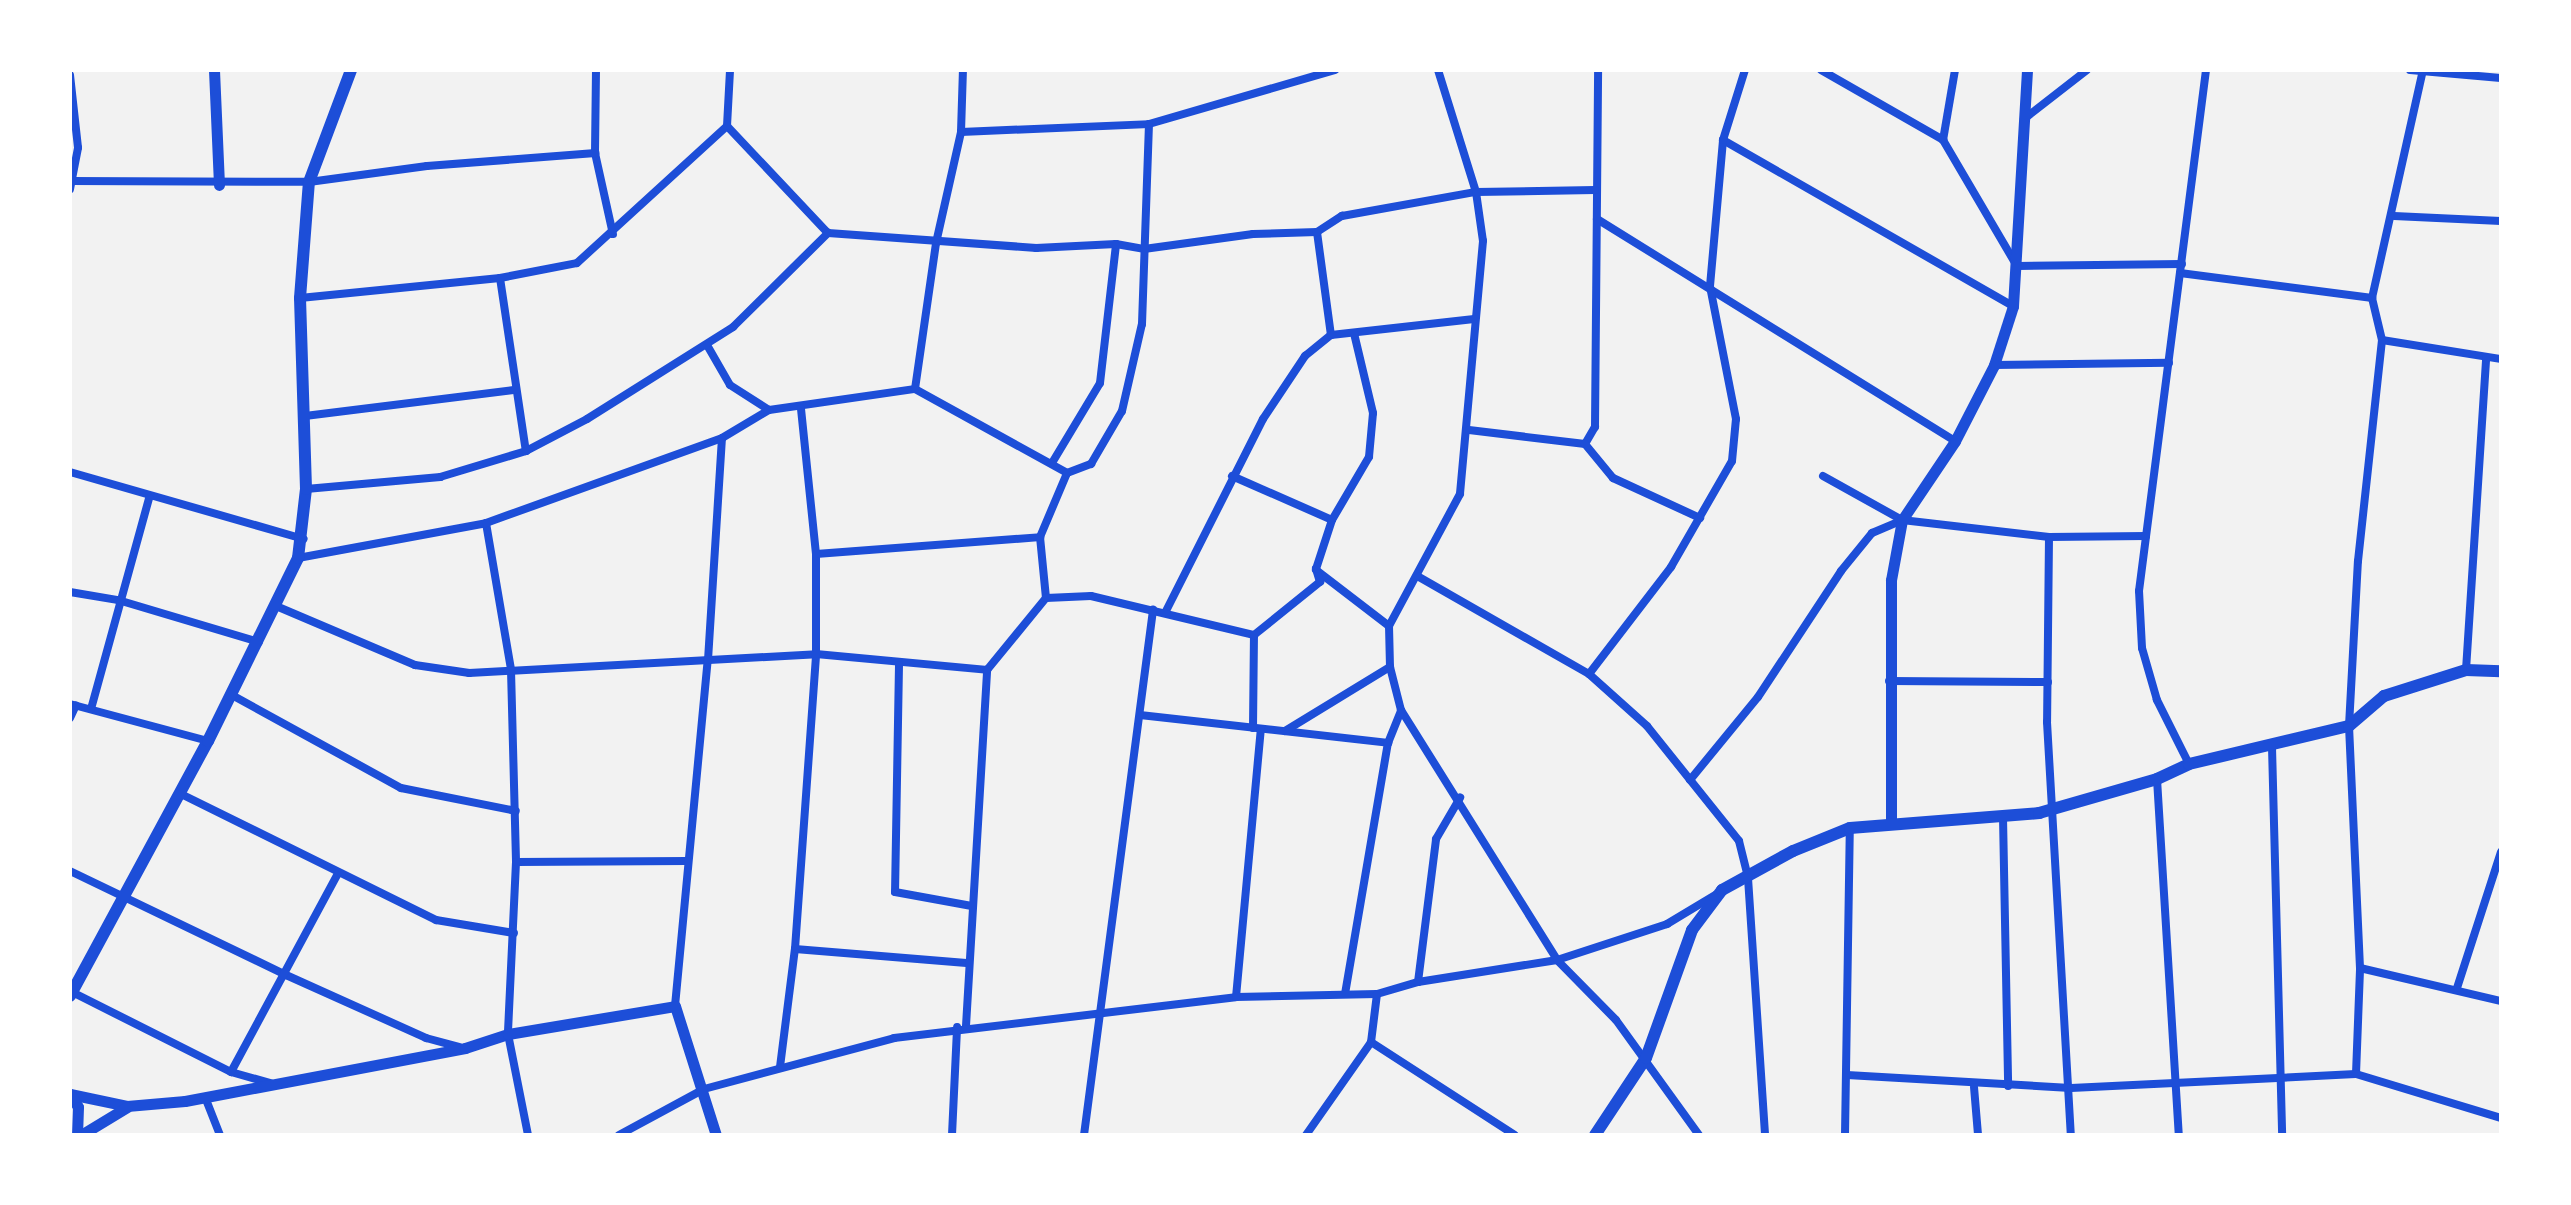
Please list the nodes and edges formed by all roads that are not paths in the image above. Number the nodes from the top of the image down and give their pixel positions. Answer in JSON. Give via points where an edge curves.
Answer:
{"nodes":[{"id":1,"x":214,"y":70,"type":"edge"},
{"id":2,"x":351,"y":70,"type":"edge"},
{"id":3,"x":596,"y":70,"type":"edge"},
{"id":4,"x":730,"y":70,"type":"edge"},
{"id":5,"x":963,"y":70,"type":"edge"},
{"id":6,"x":1335,"y":70,"type":"edge"},
{"id":7,"x":1438,"y":70,"type":"edge"},
{"id":8,"x":1598,"y":70,"type":"edge"},
{"id":9,"x":1745,"y":70,"type":"edge"},
{"id":10,"x":1821,"y":70,"type":"edge"},
{"id":11,"x":1955,"y":70,"type":"edge"},
{"id":12,"x":2027,"y":70,"type":"edge"},
{"id":13,"x":2087,"y":70,"type":"edge"},
{"id":14,"x":2206,"y":70,"type":"edge"},
{"id":15,"x":2410,"y":70,"type":"edge"},
{"id":16,"x":2423,"y":72,"type":"edge"},
{"id":17,"x":70,"y":75,"type":"edge"},
{"id":18,"x":2501,"y":78,"type":"edge"},
{"id":19,"x":2023,"y":120,"type":"junction"},
{"id":20,"x":1149,"y":124,"type":"junction"},
{"id":21,"x":727,"y":126,"type":"junction"},
{"id":22,"x":961,"y":132,"type":"junction"},
{"id":23,"x":1723,"y":140,"type":"junction"},
{"id":24,"x":1943,"y":140,"type":"junction"},
{"id":25,"x":595,"y":153,"type":"junction"},
{"id":26,"x":70,"y":181,"type":"edge"},
{"id":27,"x":309,"y":182,"type":"junction"},
{"id":28,"x":219,"y":185,"type":"junction"},
{"id":29,"x":70,"y":189,"type":"edge"},
{"id":30,"x":1595,"y":190,"type":"junction"},
{"id":31,"x":1476,"y":192,"type":"junction"},
{"id":32,"x":2394,"y":216,"type":"junction"},
{"id":33,"x":1597,"y":219,"type":"junction"},
{"id":34,"x":2501,"y":221,"type":"edge"},
{"id":35,"x":1317,"y":232,"type":"junction"},
{"id":36,"x":828,"y":233,"type":"junction"},
{"id":37,"x":613,"y":234,"type":"junction"},
{"id":38,"x":936,"y":243,"type":"junction"},
{"id":39,"x":1116,"y":244,"type":"junction"},
{"id":40,"x":1144,"y":249,"type":"junction"},
{"id":41,"x":2017,"y":266,"type":"junction"},
{"id":42,"x":2181,"y":268,"type":"junction"},
{"id":43,"x":500,"y":278,"type":"junction"},
{"id":44,"x":1710,"y":286,"type":"junction"},
{"id":45,"x":300,"y":298,"type":"junction"},
{"id":46,"x":2372,"y":298,"type":"junction"},
{"id":47,"x":2013,"y":306,"type":"junction"},
{"id":48,"x":1474,"y":319,"type":"junction"},
{"id":49,"x":1354,"y":333,"type":"junction"},
{"id":50,"x":1331,"y":335,"type":"junction"},
{"id":51,"x":2382,"y":340,"type":"junction"},
{"id":52,"x":707,"y":345,"type":"junction"},
{"id":53,"x":2486,"y":358,"type":"junction"},
{"id":54,"x":2501,"y":359,"type":"edge"},
{"id":55,"x":2169,"y":363,"type":"junction"},
{"id":56,"x":1994,"y":365,"type":"junction"},
{"id":57,"x":915,"y":389,"type":"junction"},
{"id":58,"x":515,"y":390,"type":"junction"},
{"id":59,"x":801,"y":409,"type":"junction"},
{"id":60,"x":769,"y":410,"type":"junction"},
{"id":61,"x":305,"y":416,"type":"junction"},
{"id":62,"x":1469,"y":430,"type":"junction"},
{"id":63,"x":722,"y":438,"type":"junction"},
{"id":64,"x":1955,"y":441,"type":"junction"},
{"id":65,"x":1585,"y":444,"type":"junction"},
{"id":66,"x":526,"y":451,"type":"junction"},
{"id":67,"x":1052,"y":463,"type":"junction"},
{"id":68,"x":70,"y":472,"type":"edge"},
{"id":69,"x":1067,"y":473,"type":"junction"},
{"id":70,"x":1232,"y":476,"type":"junction"},
{"id":71,"x":1823,"y":476,"type":"dead end"},
{"id":72,"x":306,"y":489,"type":"junction"},
{"id":73,"x":149,"y":498,"type":"junction"},
{"id":74,"x":1700,"y":518,"type":"junction"},
{"id":75,"x":1332,"y":520,"type":"junction"},
{"id":76,"x":1902,"y":520,"type":"junction"},
{"id":77,"x":486,"y":523,"type":"junction"},
{"id":78,"x":2146,"y":536,"type":"junction"},
{"id":79,"x":1040,"y":537,"type":"junction"},
{"id":80,"x":2049,"y":537,"type":"junction"},
{"id":81,"x":304,"y":539,"type":"junction"},
{"id":82,"x":816,"y":554,"type":"junction"},
{"id":83,"x":298,"y":558,"type":"junction"},
{"id":84,"x":1316,"y":569,"type":"junction"},
{"id":85,"x":1419,"y":577,"type":"junction"},
{"id":86,"x":70,"y":592,"type":"edge"},
{"id":87,"x":1046,"y":598,"type":"junction"},
{"id":88,"x":118,"y":600,"type":"junction"},
{"id":89,"x":276,"y":606,"type":"junction"},
{"id":90,"x":1153,"y":610,"type":"junction"},
{"id":91,"x":1166,"y":611,"type":"junction"},
{"id":92,"x":1389,"y":626,"type":"junction"},
{"id":93,"x":1254,"y":635,"type":"junction"},
{"id":94,"x":260,"y":642,"type":"junction"},
{"id":95,"x":816,"y":654,"type":"junction"},
{"id":96,"x":708,"y":660,"type":"junction"},
{"id":97,"x":899,"y":665,"type":"junction"},
{"id":98,"x":1390,"y":667,"type":"junction"},
{"id":99,"x":511,"y":670,"type":"junction"},
{"id":100,"x":987,"y":670,"type":"junction"},
{"id":101,"x":2466,"y":670,"type":"junction"},
{"id":102,"x":2501,"y":671,"type":"edge"},
{"id":103,"x":1589,"y":674,"type":"junction"},
{"id":104,"x":1889,"y":681,"type":"junction"},
{"id":105,"x":2048,"y":682,"type":"junction"},
{"id":106,"x":230,"y":694,"type":"junction"},
{"id":107,"x":73,"y":704,"type":"edge"},
{"id":108,"x":91,"y":709,"type":"junction"},
{"id":109,"x":1401,"y":710,"type":"junction"},
{"id":110,"x":1140,"y":715,"type":"junction"},
{"id":111,"x":70,"y":718,"type":"edge"},
{"id":112,"x":2349,"y":726,"type":"junction"},
{"id":113,"x":1257,"y":729,"type":"junction"},
{"id":114,"x":1285,"y":731,"type":"junction"},
{"id":115,"x":208,"y":741,"type":"junction"},
{"id":116,"x":1388,"y":743,"type":"junction"},
{"id":117,"x":2272,"y":747,"type":"junction"},
{"id":118,"x":2189,"y":764,"type":"junction"},
{"id":119,"x":2157,"y":779,"type":"junction"},
{"id":120,"x":1690,"y":780,"type":"junction"},
{"id":121,"x":179,"y":793,"type":"junction"},
{"id":122,"x":1460,"y":798,"type":"junction"},
{"id":123,"x":2054,"y":809,"type":"junction"},
{"id":124,"x":516,"y":811,"type":"junction"},
{"id":125,"x":2003,"y":817,"type":"junction"},
{"id":126,"x":1891,"y":823,"type":"junction"},
{"id":127,"x":1850,"y":828,"type":"junction"},
{"id":128,"x":2501,"y":852,"type":"edge"},
{"id":129,"x":687,"y":861,"type":"junction"},
{"id":130,"x":516,"y":862,"type":"junction"},
{"id":131,"x":70,"y":871,"type":"edge"},
{"id":132,"x":337,"y":875,"type":"junction"},
{"id":133,"x":1748,"y":878,"type":"junction"},
{"id":134,"x":1722,"y":890,"type":"junction"},
{"id":135,"x":123,"y":892,"type":"junction"},
{"id":136,"x":972,"y":906,"type":"junction"},
{"id":137,"x":514,"y":933,"type":"junction"},
{"id":138,"x":795,"y":949,"type":"junction"},
{"id":139,"x":1557,"y":960,"type":"junction"},
{"id":140,"x":966,"y":963,"type":"junction"},
{"id":141,"x":2360,"y":968,"type":"junction"},
{"id":142,"x":286,"y":975,"type":"junction"},
{"id":143,"x":1418,"y":982,"type":"junction"},
{"id":144,"x":2457,"y":988,"type":"junction"},
{"id":145,"x":71,"y":994,"type":"edge"},
{"id":146,"x":1345,"y":994,"type":"junction"},
{"id":147,"x":1377,"y":994,"type":"junction"},
{"id":148,"x":1236,"y":997,"type":"junction"},
{"id":149,"x":2501,"y":1001,"type":"edge"},
{"id":150,"x":675,"y":1006,"type":"junction"},
{"id":151,"x":1102,"y":1013,"type":"junction"},
{"id":152,"x":962,"y":1026,"type":"junction"},
{"id":153,"x":508,"y":1034,"type":"junction"},
{"id":154,"x":1371,"y":1042,"type":"junction"},
{"id":155,"x":465,"y":1048,"type":"junction"},
{"id":156,"x":1646,"y":1058,"type":"junction"},
{"id":157,"x":780,"y":1067,"type":"junction"},
{"id":158,"x":231,"y":1072,"type":"junction"},
{"id":159,"x":2356,"y":1074,"type":"junction"},
{"id":160,"x":1847,"y":1075,"type":"junction"},
{"id":161,"x":2280,"y":1077,"type":"junction"},
{"id":162,"x":2178,"y":1084,"type":"junction"},
{"id":163,"x":276,"y":1085,"type":"junction"},
{"id":164,"x":2008,"y":1086,"type":"junction"},
{"id":165,"x":1974,"y":1087,"type":"junction"},
{"id":166,"x":2071,"y":1088,"type":"junction"},
{"id":167,"x":704,"y":1089,"type":"junction"},
{"id":168,"x":70,"y":1094,"type":"edge"},
{"id":169,"x":205,"y":1097,"type":"junction"},
{"id":170,"x":127,"y":1106,"type":"junction"},
{"id":171,"x":2501,"y":1118,"type":"edge"},
{"id":172,"x":79,"y":1135,"type":"edge"},
{"id":173,"x":220,"y":1135,"type":"edge"},
{"id":174,"x":528,"y":1135,"type":"edge"},
{"id":175,"x":619,"y":1135,"type":"edge"},
{"id":176,"x":716,"y":1135,"type":"edge"},
{"id":177,"x":952,"y":1135,"type":"edge"},
{"id":178,"x":1084,"y":1135,"type":"edge"},
{"id":179,"x":1306,"y":1135,"type":"edge"},
{"id":180,"x":1515,"y":1135,"type":"edge"},
{"id":181,"x":1595,"y":1135,"type":"edge"},
{"id":182,"x":1699,"y":1135,"type":"edge"},
{"id":183,"x":1765,"y":1135,"type":"edge"},
{"id":184,"x":1845,"y":1135,"type":"edge"},
{"id":185,"x":1978,"y":1135,"type":"edge"},
{"id":186,"x":2071,"y":1135,"type":"edge"},
{"id":187,"x":2179,"y":1135,"type":"edge"},
{"id":188,"x":2282,"y":1135,"type":"edge"}],
"edges":[{"from":1,"to":28,"type":"street"},
{"from":2,"to":27,"type":"main road"},
{"from":3,"to":25,"type":"street"},
{"from":4,"to":21,"type":"street"},
{"from":5,"to":22,"type":"street"},
{"from":6,"to":20,"type":"street"},
{"from":7,"to":31,"type":"street"},
{"from":8,"to":30,"type":"street"},
{"from":9,"to":23,"type":"street"},
{"from":10,"to":24,"type":"street"},
{"from":11,"to":24,"type":"street"},
{"from":12,"to":19,"type":"street"},
{"from":13,"to":19,"type":"street"},
{"from":14,"to":42,"type":"street"},
{"from":15,"to":16,"type":"street"},
{"from":16,"to":18,"type":"street"},
{"from":16,"to":32,"type":"street"},
{"from":17,"to":26,"type":"street","via":[[78,148]]},
{"from":19,"to":41,"type":"street"},
{"from":20,"to":22,"type":"street"},
{"from":20,"to":40,"type":"street"},
{"from":21,"to":36,"type":"street"},
{"from":21,"to":37,"type":"street"},
{"from":22,"to":38,"type":"street"},
{"from":23,"to":44,"type":"street"},
{"from":23,"to":47,"type":"street"},
{"from":24,"to":41,"type":"street"},
{"from":25,"to":27,"type":"street","via":[[427,166]]},
{"from":25,"to":37,"type":"street"},
{"from":26,"to":28,"type":"street"},
{"from":26,"to":29,"type":"street"},
{"from":27,"to":28,"type":"street"},
{"from":27,"to":45,"type":"main road"},
{"from":30,"to":31,"type":"street"},
{"from":30,"to":33,"type":"street"},
{"from":31,"to":35,"type":"street","via":[[1342,216]]},
{"from":31,"to":48,"type":"street","via":[[1483,241]]},
{"from":32,"to":34,"type":"street"},
{"from":32,"to":46,"type":"street"},
{"from":33,"to":44,"type":"street"},
{"from":33,"to":65,"type":"street","via":[[1595,427]]},
{"from":35,"to":40,"type":"street","via":[[1253,234]]},
{"from":35,"to":50,"type":"street"},
{"from":36,"to":38,"type":"street"},
{"from":36,"to":52,"type":"street","via":[[733,327]]},
{"from":37,"to":43,"type":"street","via":[[577,263]]},
{"from":38,"to":39,"type":"street","via":[[1036,248]]},
{"from":38,"to":57,"type":"street"},
{"from":39,"to":40,"type":"street"},
{"from":39,"to":67,"type":"street","via":[[1100,383]]},
{"from":40,"to":69,"type":"street","via":[[1142,324],[1122,411],[1091,464]]},
{"from":41,"to":42,"type":"street"},
{"from":41,"to":47,"type":"street"},
{"from":42,"to":46,"type":"street"},
{"from":42,"to":55,"type":"street"},
{"from":43,"to":45,"type":"street"},
{"from":43,"to":58,"type":"street"},
{"from":44,"to":64,"type":"street"},
{"from":44,"to":74,"type":"street","via":[[1736,419],[1732,461]]},
{"from":45,"to":61,"type":"main road"},
{"from":46,"to":51,"type":"street"},
{"from":47,"to":56,"type":"street"},
{"from":48,"to":49,"type":"street"},
{"from":48,"to":62,"type":"street"},
{"from":49,"to":50,"type":"street"},
{"from":49,"to":75,"type":"street","via":[[1373,413],[1369,457]]},
{"from":50,"to":70,"type":"street","via":[[1305,356]]},
{"from":51,"to":53,"type":"street"},
{"from":51,"to":112,"type":"street","via":[[2358,561]]},
{"from":52,"to":60,"type":"street","via":[[730,385]]},
{"from":52,"to":66,"type":"street"},
{"from":53,"to":54,"type":"street"},
{"from":53,"to":101,"type":"street"},
{"from":55,"to":56,"type":"street"},
{"from":55,"to":78,"type":"street"},
{"from":56,"to":64,"type":"street"},
{"from":57,"to":59,"type":"street"},
{"from":57,"to":67,"type":"street"},
{"from":58,"to":61,"type":"street"},
{"from":58,"to":66,"type":"street"},
{"from":59,"to":60,"type":"street"},
{"from":59,"to":82,"type":"street"},
{"from":60,"to":63,"type":"street"},
{"from":61,"to":72,"type":"main road"},
{"from":62,"to":65,"type":"street"},
{"from":62,"to":85,"type":"street","via":[[1460,494]]},
{"from":63,"to":77,"type":"street"},
{"from":63,"to":96,"type":"street"},
{"from":64,"to":76,"type":"street"},
{"from":65,"to":74,"type":"street","via":[[1613,478]]},
{"from":66,"to":72,"type":"street","via":[[440,477]]},
{"from":67,"to":69,"type":"street"},
{"from":68,"to":73,"type":"street"},
{"from":69,"to":79,"type":"street"},
{"from":70,"to":75,"type":"street"},
{"from":70,"to":91,"type":"street"},
{"from":71,"to":76,"type":"street"},
{"from":72,"to":81,"type":"main road"},
{"from":73,"to":81,"type":"street"},
{"from":73,"to":88,"type":"street"},
{"from":74,"to":103,"type":"street","via":[[1671,567]]},
{"from":75,"to":84,"type":"street"},
{"from":76,"to":80,"type":"street"},
{"from":76,"to":104,"type":"street","via":[[1891,580]]},
{"from":76,"to":120,"type":"street","via":[[1872,533],[1841,571],[1758,697]]},
{"from":77,"to":83,"type":"street"},
{"from":77,"to":99,"type":"street"},
{"from":78,"to":80,"type":"street"},
{"from":78,"to":118,"type":"street","via":[[2139,591],[2142,648],[2157,700]]},
{"from":79,"to":82,"type":"street"},
{"from":79,"to":87,"type":"street"},
{"from":80,"to":105,"type":"street"},
{"from":81,"to":83,"type":"main road"},
{"from":82,"to":95,"type":"street"},
{"from":83,"to":89,"type":"main road"},
{"from":84,"to":92,"type":"street"},
{"from":84,"to":93,"type":"street","via":[[1320,582]]},
{"from":85,"to":92,"type":"street"},
{"from":85,"to":103,"type":"street"},
{"from":86,"to":88,"type":"street"},
{"from":87,"to":90,"type":"street","via":[[1091,596]]},
{"from":87,"to":100,"type":"street"},
{"from":88,"to":94,"type":"street"},
{"from":88,"to":108,"type":"street"},
{"from":89,"to":94,"type":"main road"},
{"from":89,"to":99,"type":"street","via":[[415,665],[469,673]]},
{"from":90,"to":91,"type":"street"},
{"from":90,"to":110,"type":"street"},
{"from":91,"to":93,"type":"street"},
{"from":92,"to":98,"type":"street"},
{"from":93,"to":113,"type":"street"},
{"from":94,"to":106,"type":"main road"},
{"from":95,"to":96,"type":"street"},
{"from":95,"to":97,"type":"street"},
{"from":95,"to":138,"type":"street"},
{"from":96,"to":99,"type":"street"},
{"from":96,"to":129,"type":"street"},
{"from":97,"to":100,"type":"street"},
{"from":97,"to":136,"type":"street","via":[[895,892]]},
{"from":98,"to":109,"type":"street"},
{"from":98,"to":114,"type":"street"},
{"from":99,"to":124,"type":"street"},
{"from":100,"to":136,"type":"street"},
{"from":101,"to":102,"type":"main road"},
{"from":101,"to":112,"type":"main road","via":[[2384,696]]},
{"from":103,"to":120,"type":"street","via":[[1647,726]]},
{"from":104,"to":105,"type":"street"},
{"from":104,"to":126,"type":"street"},
{"from":105,"to":123,"type":"street"},
{"from":106,"to":115,"type":"main road"},
{"from":106,"to":124,"type":"street","via":[[401,788]]},
{"from":107,"to":108,"type":"street"},
{"from":107,"to":111,"type":"street"},
{"from":108,"to":115,"type":"street"},
{"from":109,"to":116,"type":"street"},
{"from":109,"to":122,"type":"street"},
{"from":110,"to":113,"type":"street"},
{"from":110,"to":151,"type":"street"},
{"from":112,"to":117,"type":"main road"},
{"from":112,"to":141,"type":"street"},
{"from":113,"to":114,"type":"street"},
{"from":113,"to":148,"type":"street"},
{"from":114,"to":116,"type":"street"},
{"from":115,"to":121,"type":"main road"},
{"from":116,"to":146,"type":"street"},
{"from":117,"to":118,"type":"main road"},
{"from":117,"to":161,"type":"street"},
{"from":118,"to":119,"type":"main road"},
{"from":119,"to":123,"type":"main road"},
{"from":119,"to":162,"type":"street"},
{"from":120,"to":133,"type":"street","via":[[1739,841]]},
{"from":121,"to":132,"type":"street"},
{"from":121,"to":135,"type":"main road"},
{"from":122,"to":139,"type":"street","via":[[1517,902]]},
{"from":122,"to":143,"type":"street","via":[[1436,839]]},
{"from":123,"to":125,"type":"main road"},
{"from":123,"to":166,"type":"street"},
{"from":124,"to":130,"type":"street"},
{"from":125,"to":126,"type":"main road"},
{"from":125,"to":164,"type":"street"},
{"from":126,"to":127,"type":"main road"},
{"from":127,"to":133,"type":"main road","via":[[1793,851]]},
{"from":127,"to":160,"type":"street"},
{"from":128,"to":144,"type":"street"},
{"from":129,"to":130,"type":"street"},
{"from":129,"to":150,"type":"street"},
{"from":130,"to":137,"type":"street"},
{"from":131,"to":135,"type":"street"},
{"from":132,"to":137,"type":"street","via":[[436,920]]},
{"from":132,"to":142,"type":"street"},
{"from":133,"to":134,"type":"main road"},
{"from":133,"to":183,"type":"street"},
{"from":134,"to":139,"type":"street","via":[[1667,924]]},
{"from":134,"to":156,"type":"main road","via":[[1692,930]]},
{"from":135,"to":142,"type":"street"},
{"from":135,"to":145,"type":"main road"},
{"from":136,"to":140,"type":"street"},
{"from":137,"to":153,"type":"street"},
{"from":138,"to":140,"type":"street"},
{"from":138,"to":157,"type":"street"},
{"from":139,"to":143,"type":"street"},
{"from":139,"to":156,"type":"street"},
{"from":140,"to":152,"type":"street"},
{"from":141,"to":144,"type":"street"},
{"from":141,"to":159,"type":"street"},
{"from":142,"to":155,"type":"street","via":[[426,1038]]},
{"from":142,"to":158,"type":"street"},
{"from":143,"to":147,"type":"street"},
{"from":144,"to":149,"type":"street"},
{"from":145,"to":158,"type":"street"},
{"from":146,"to":147,"type":"street"},
{"from":146,"to":148,"type":"street"},
{"from":147,"to":154,"type":"street"},
{"from":148,"to":151,"type":"street"},
{"from":150,"to":153,"type":"street"},
{"from":150,"to":167,"type":"street"},
{"from":151,"to":152,"type":"street"},
{"from":151,"to":178,"type":"street"},
{"from":152,"to":157,"type":"street"},
{"from":152,"to":177,"type":"street"},
{"from":153,"to":155,"type":"street"},
{"from":153,"to":174,"type":"street"},
{"from":154,"to":179,"type":"street"},
{"from":154,"to":180,"type":"street"},
{"from":155,"to":163,"type":"street"},
{"from":156,"to":181,"type":"main road"},
{"from":156,"to":182,"type":"street"},
{"from":157,"to":167,"type":"street"},
{"from":158,"to":163,"type":"street"},
{"from":159,"to":161,"type":"street"},
{"from":159,"to":171,"type":"street"},
{"from":160,"to":165,"type":"street"},
{"from":160,"to":184,"type":"street"},
{"from":161,"to":162,"type":"street"},
{"from":161,"to":188,"type":"street"},
{"from":162,"to":166,"type":"street"},
{"from":162,"to":187,"type":"street"},
{"from":163,"to":169,"type":"street"},
{"from":164,"to":165,"type":"street"},
{"from":164,"to":166,"type":"street"},
{"from":165,"to":185,"type":"street"},
{"from":166,"to":186,"type":"street"},
{"from":167,"to":175,"type":"street"},
{"from":167,"to":176,"type":"street"},
{"from":168,"to":170,"type":"street"},
{"from":168,"to":172,"type":"street","via":[[78,1107]]},
{"from":169,"to":170,"type":"street"},
{"from":169,"to":173,"type":"street"},
{"from":170,"to":172,"type":"street"}]}
